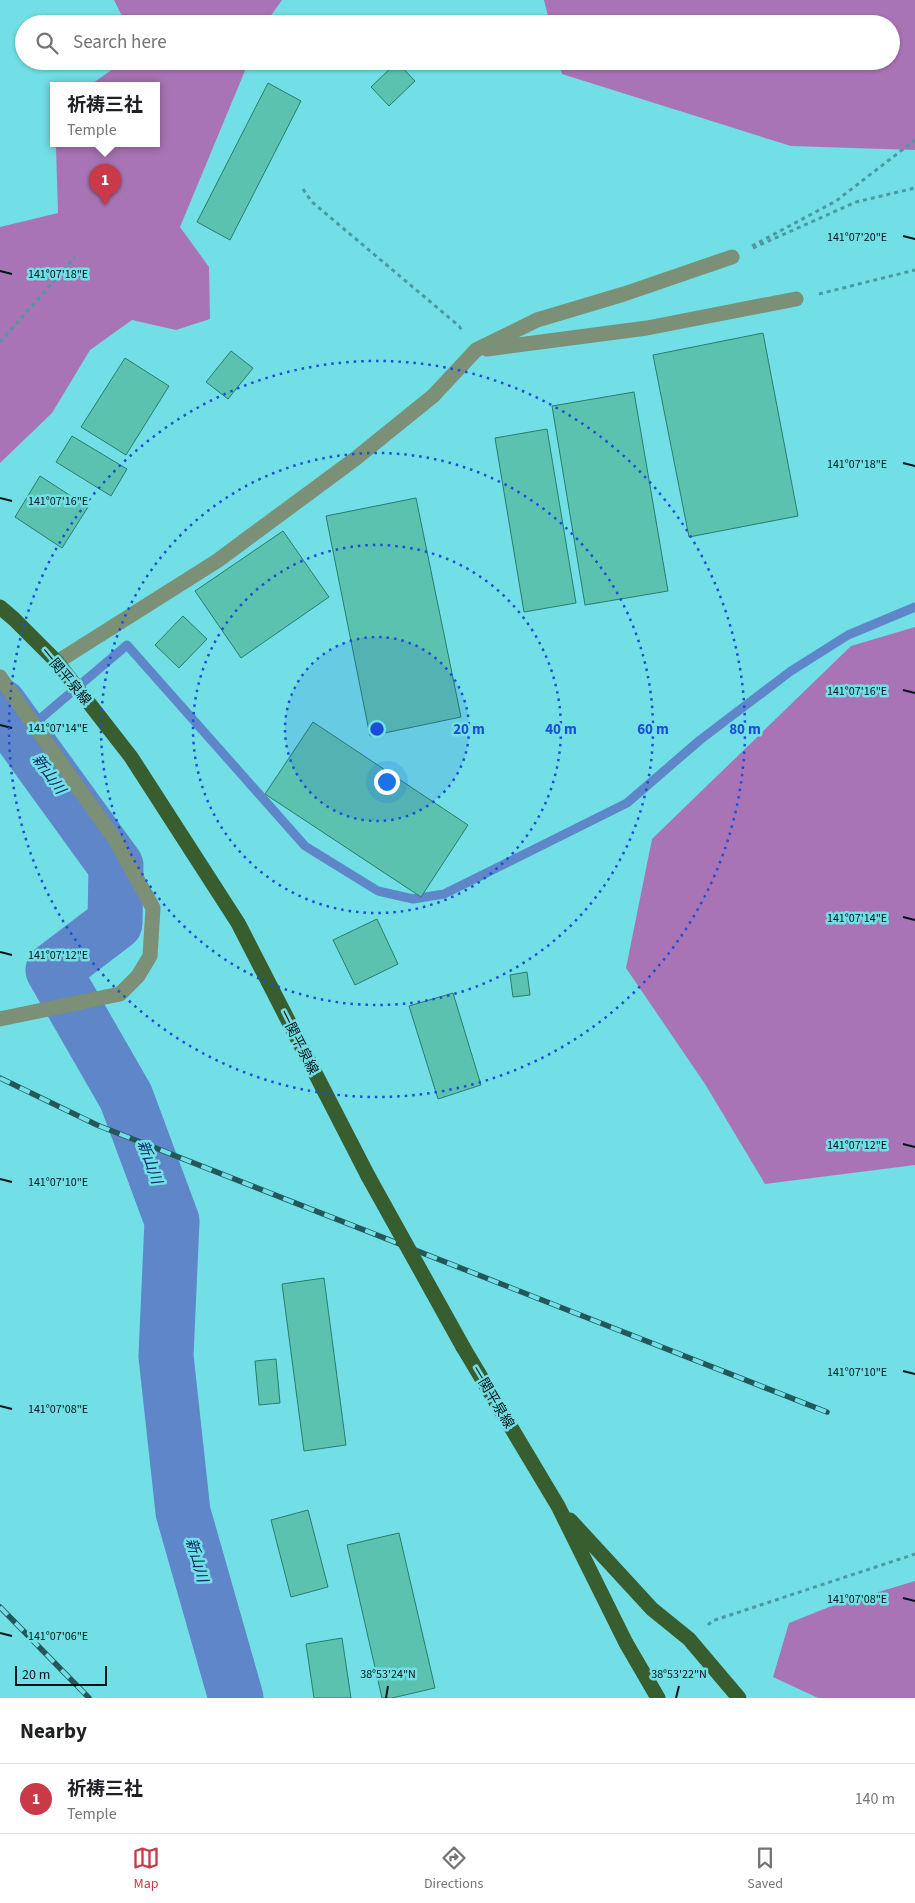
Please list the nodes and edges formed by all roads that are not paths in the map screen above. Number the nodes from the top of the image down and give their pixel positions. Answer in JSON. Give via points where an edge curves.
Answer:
{"nodes":[{"id":1,"x":732,"y":257,"type":"road end"},
{"id":2,"x":796,"y":300,"type":"road end"},
{"id":3,"x":476,"y":350,"type":"junction"},
{"id":4,"x":0,"y":607,"type":"edge"},
{"id":5,"x":57,"y":662,"type":"junction"},
{"id":6,"x":0,"y":677,"type":"edge"},
{"id":7,"x":0,"y":1019,"type":"edge"},
{"id":8,"x":558,"y":1506,"type":"junction"},
{"id":9,"x":658,"y":1698,"type":"edge"},
{"id":10,"x":738,"y":1698,"type":"edge"}],
"edges":[{"from":1,"to":3,"type":"street","via":[[537,320]]},
{"from":2,"to":3,"type":"street","via":[[647,328]]},
{"from":3,"to":5,"type":"street","via":[[433,396],[355,459],[217,560]]},
{"from":4,"to":5,"type":"main road","name":"一関平泉線"},
{"from":5,"to":8,"type":"main road","name":"一関平泉線","bridge":true,"via":[[131,757],[238,923],[368,1176],[463,1347]]},
{"from":6,"to":7,"type":"street","via":[[116,841],[153,908],[150,956],[138,976],[120,994]]},
{"from":8,"to":9,"type":"main road","name":"一関平泉線","via":[[626,1643]]},
{"from":8,"to":10,"type":"main road","name":"一関平泉線","via":[[652,1609],[689,1639]]}]}
